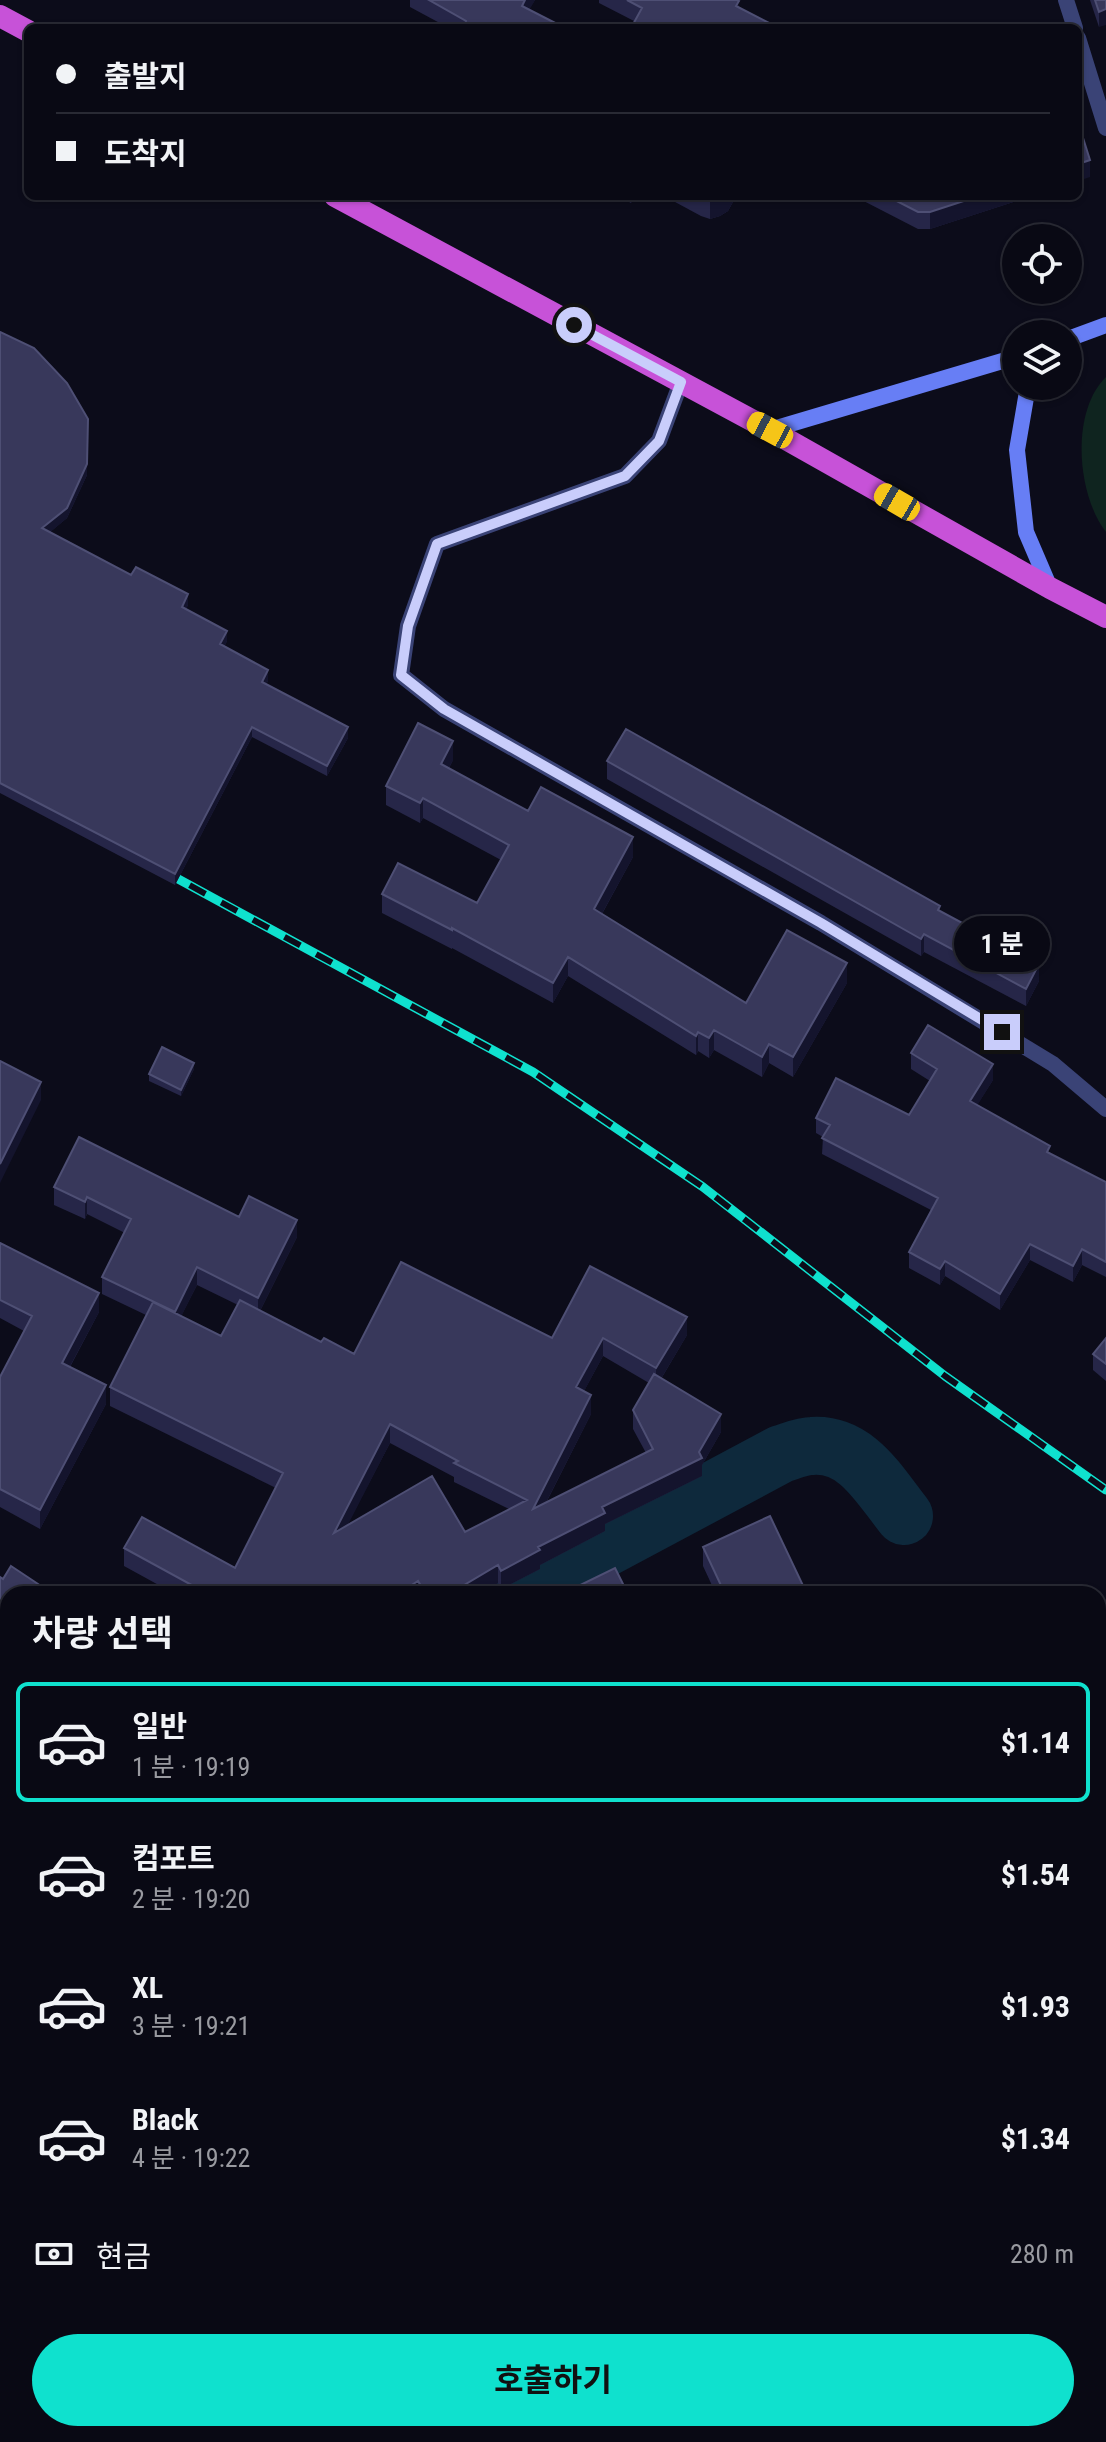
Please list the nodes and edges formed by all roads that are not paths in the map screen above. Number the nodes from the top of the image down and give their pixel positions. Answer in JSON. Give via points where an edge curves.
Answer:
{"nodes":[{"id":1,"x":1066,"y":0,"type":"edge"},
{"id":2,"x":0,"y":16,"type":"edge"},
{"id":3,"x":1074,"y":24,"type":"edge"},
{"id":4,"x":24,"y":29,"type":"edge"},
{"id":5,"x":1082,"y":51,"type":"edge"},
{"id":6,"x":1106,"y":128,"type":"edge"},
{"id":7,"x":342,"y":200,"type":"edge"},
{"id":8,"x":1106,"y":325,"type":"edge"},
{"id":9,"x":1082,"y":334,"type":"edge"},
{"id":10,"x":1002,"y":361,"type":"edge"},
{"id":11,"x":681,"y":382,"type":"junction"},
{"id":12,"x":1026,"y":400,"type":"edge"},
{"id":13,"x":770,"y":430,"type":"junction"},
{"id":14,"x":1050,"y":588,"type":"junction"},
{"id":15,"x":1106,"y":617,"type":"edge"},
{"id":16,"x":1106,"y":1109,"type":"edge"}],
"edges":[{"from":1,"to":3,"type":"street"},
{"from":2,"to":4,"type":"highway"},
{"from":5,"to":6,"type":"street"},
{"from":7,"to":11,"type":"highway"},
{"from":8,"to":9,"type":"main road"},
{"from":10,"to":13,"type":"main road"},
{"from":11,"to":13,"type":"highway"},
{"from":11,"to":16,"type":"street","via":[[659,441],[625,476],[437,544],[408,626],[401,675],[444,709],[821,923],[1053,1064]]},
{"from":12,"to":14,"type":"main road","via":[[1017,450],[1026,532]]},
{"from":13,"to":14,"type":"highway"},
{"from":14,"to":15,"type":"highway"}]}
